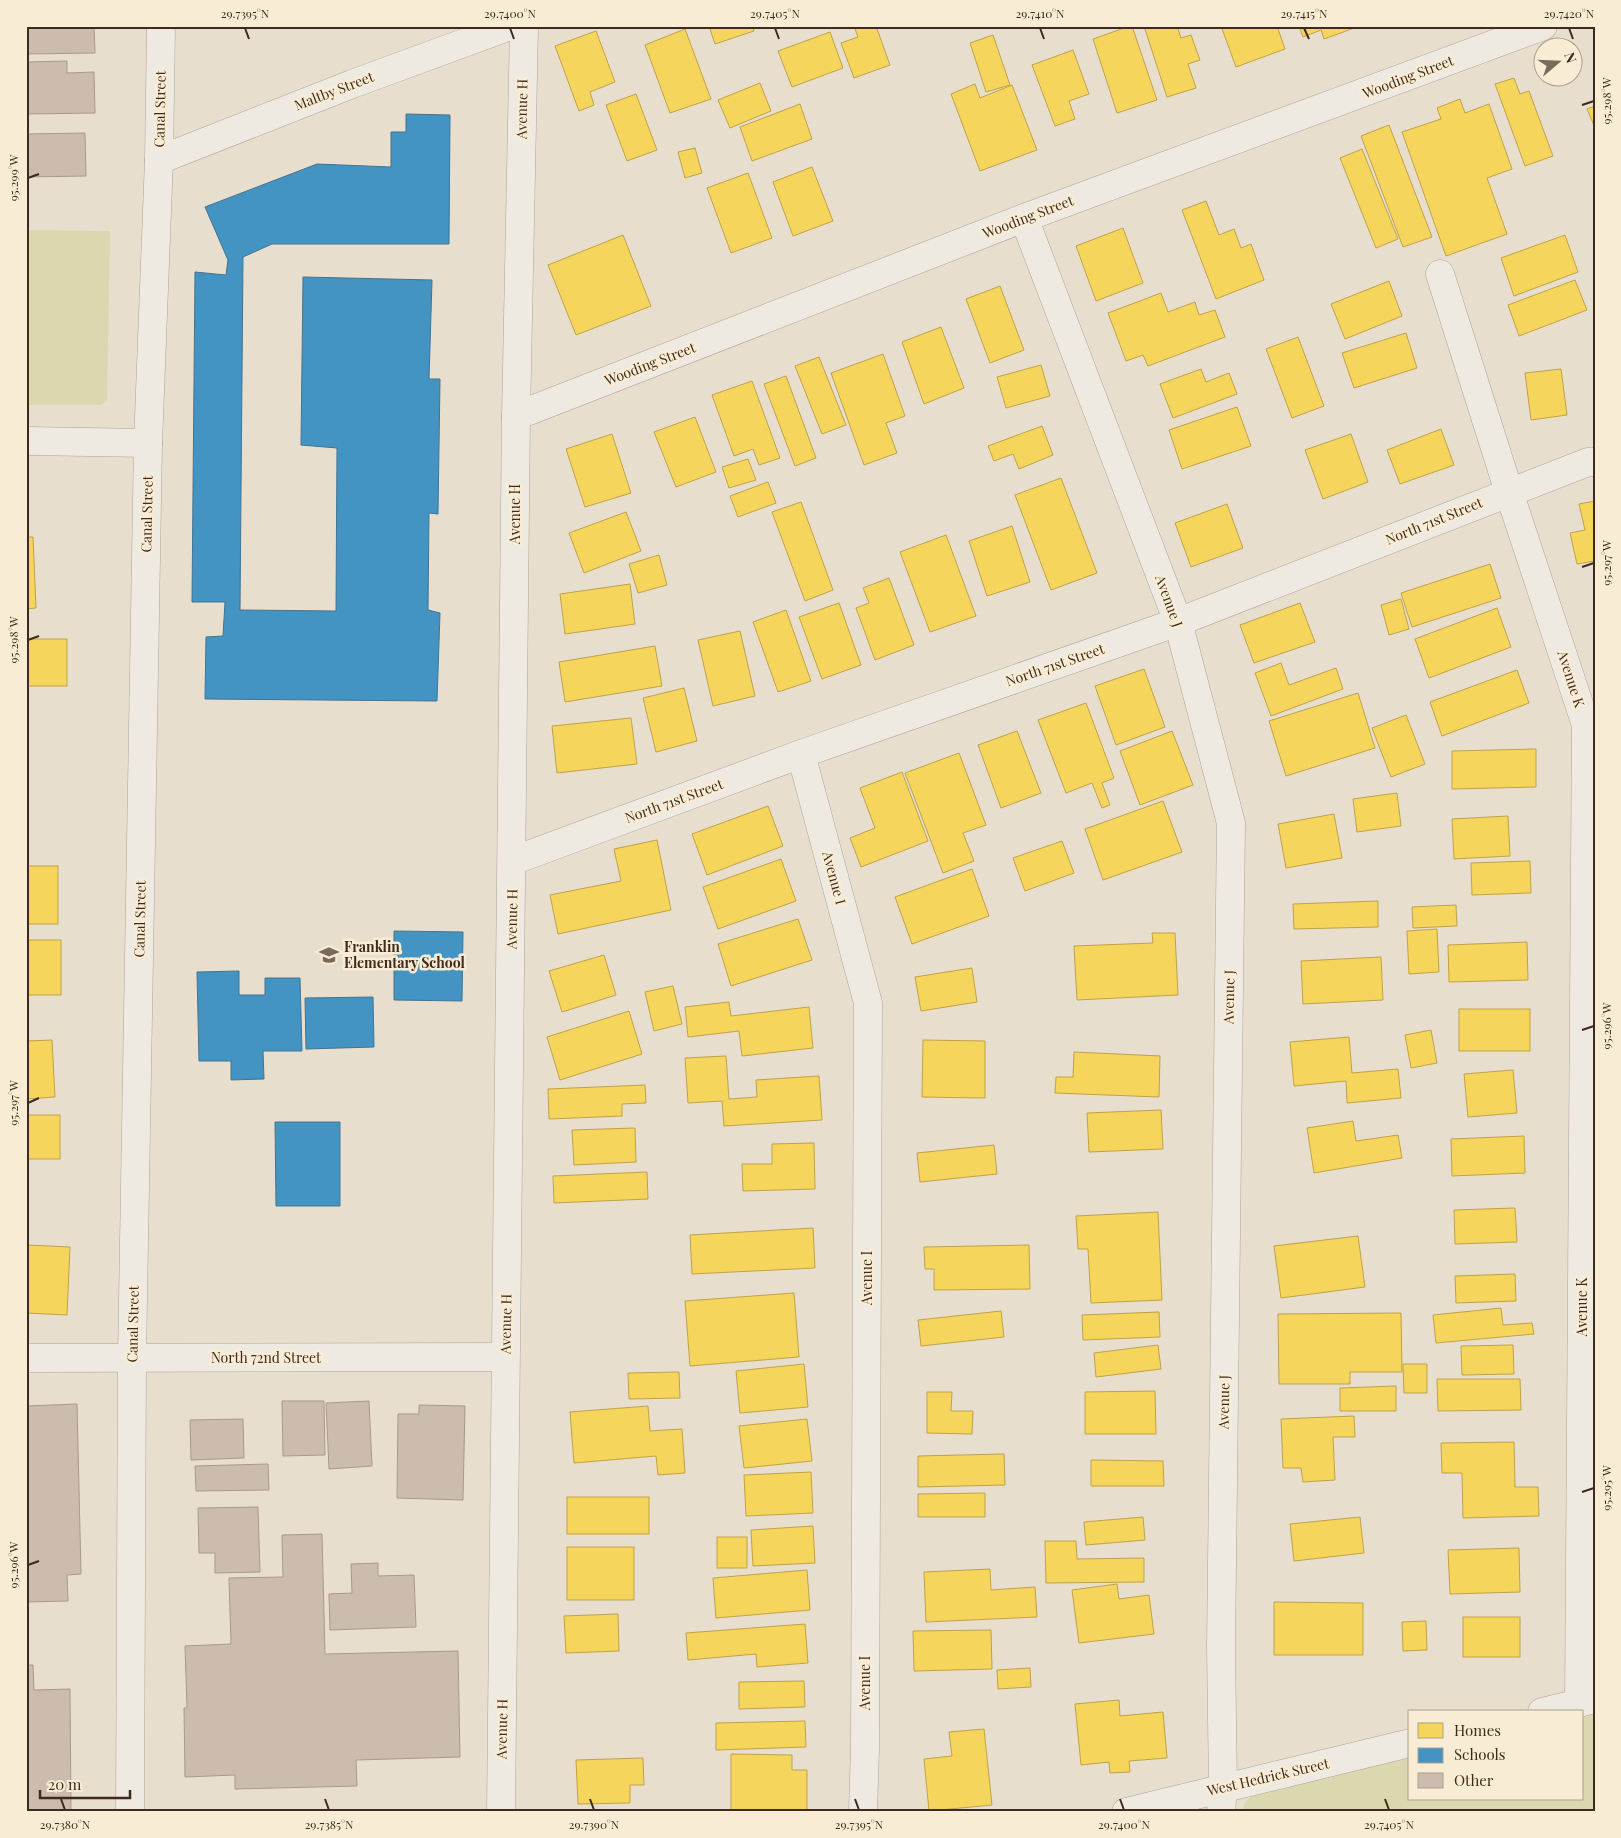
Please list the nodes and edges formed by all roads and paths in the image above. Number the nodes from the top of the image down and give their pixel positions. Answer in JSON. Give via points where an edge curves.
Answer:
{"nodes":[{"id":1,"x":161,"y":26,"type":"edge"},
{"id":2,"x":510,"y":26,"type":"edge"},
{"id":3,"x":524,"y":26,"type":"edge"},
{"id":4,"x":1543,"y":26,"type":"edge"},
{"id":5,"x":159,"y":160,"type":"junction"},
{"id":6,"x":1024,"y":218,"type":"junction"},
{"id":7,"x":1440,"y":274,"type":"dead end"},
{"id":8,"x":516,"y":416,"type":"junction"},
{"id":9,"x":26,"y":441,"type":"edge"},
{"id":10,"x":148,"y":443,"type":"junction"},
{"id":11,"x":1595,"y":462,"type":"edge"},
{"id":12,"x":1509,"y":492,"type":"junction"},
{"id":13,"x":1178,"y":622,"type":"junction"},
{"id":14,"x":801,"y":754,"type":"junction"},
{"id":15,"x":512,"y":861,"type":"junction"},
{"id":16,"x":505,"y":1357,"type":"junction"},
{"id":17,"x":26,"y":1358,"type":"edge"},
{"id":18,"x":132,"y":1358,"type":"junction"},
{"id":19,"x":1587,"y":1701,"type":"edge"},
{"id":20,"x":1550,"y":1710,"type":"edge"},
{"id":21,"x":1408,"y":1744,"type":"edge"},
{"id":22,"x":1222,"y":1800,"type":"edge"},
{"id":23,"x":130,"y":1812,"type":"edge"},
{"id":24,"x":501,"y":1812,"type":"edge"},
{"id":25,"x":863,"y":1812,"type":"edge"},
{"id":26,"x":1126,"y":1812,"type":"edge"}],
"edges":[{"from":1,"to":5,"type":"street","name":"Canal Street"},
{"from":2,"to":5,"type":"street","name":"Maltby Street"},
{"from":3,"to":8,"type":"street","name":"Avenue H"},
{"from":4,"to":6,"type":"street","name":"Wooding Street"},
{"from":5,"to":10,"type":"street","name":"Canal Street"},
{"from":6,"to":8,"type":"street","name":"Wooding Street"},
{"from":6,"to":13,"type":"street","name":"Avenue J"},
{"from":7,"to":12,"type":"street","name":"Avenue K"},
{"from":8,"to":15,"type":"street","name":"Avenue H"},
{"from":9,"to":10,"type":"street"},
{"from":10,"to":18,"type":"street","name":"Canal Street"},
{"from":11,"to":12,"type":"street","name":"North 71st Street"},
{"from":12,"to":13,"type":"street","name":"North 71st Street"},
{"from":12,"to":19,"type":"street","name":"Avenue K","via":[[1586,725]]},
{"from":13,"to":14,"type":"street","name":"North 71st Street"},
{"from":13,"to":22,"type":"street","name":"Avenue J","via":[[1231,823]]},
{"from":14,"to":15,"type":"street","name":"North 71st Street"},
{"from":14,"to":25,"type":"street","name":"Avenue I","via":[[868,1003]]},
{"from":15,"to":16,"type":"street","name":"Avenue H"},
{"from":16,"to":18,"type":"street","name":"North 72nd Street"},
{"from":16,"to":24,"type":"street","name":"Avenue H"},
{"from":17,"to":18,"type":"street","name":"North 72nd Street"},
{"from":18,"to":23,"type":"street","name":"Canal Street"},
{"from":19,"to":20,"type":"street"},
{"from":21,"to":22,"type":"street","name":"West Hedrick Street"},
{"from":22,"to":26,"type":"street","name":"West Hedrick Street"}]}
